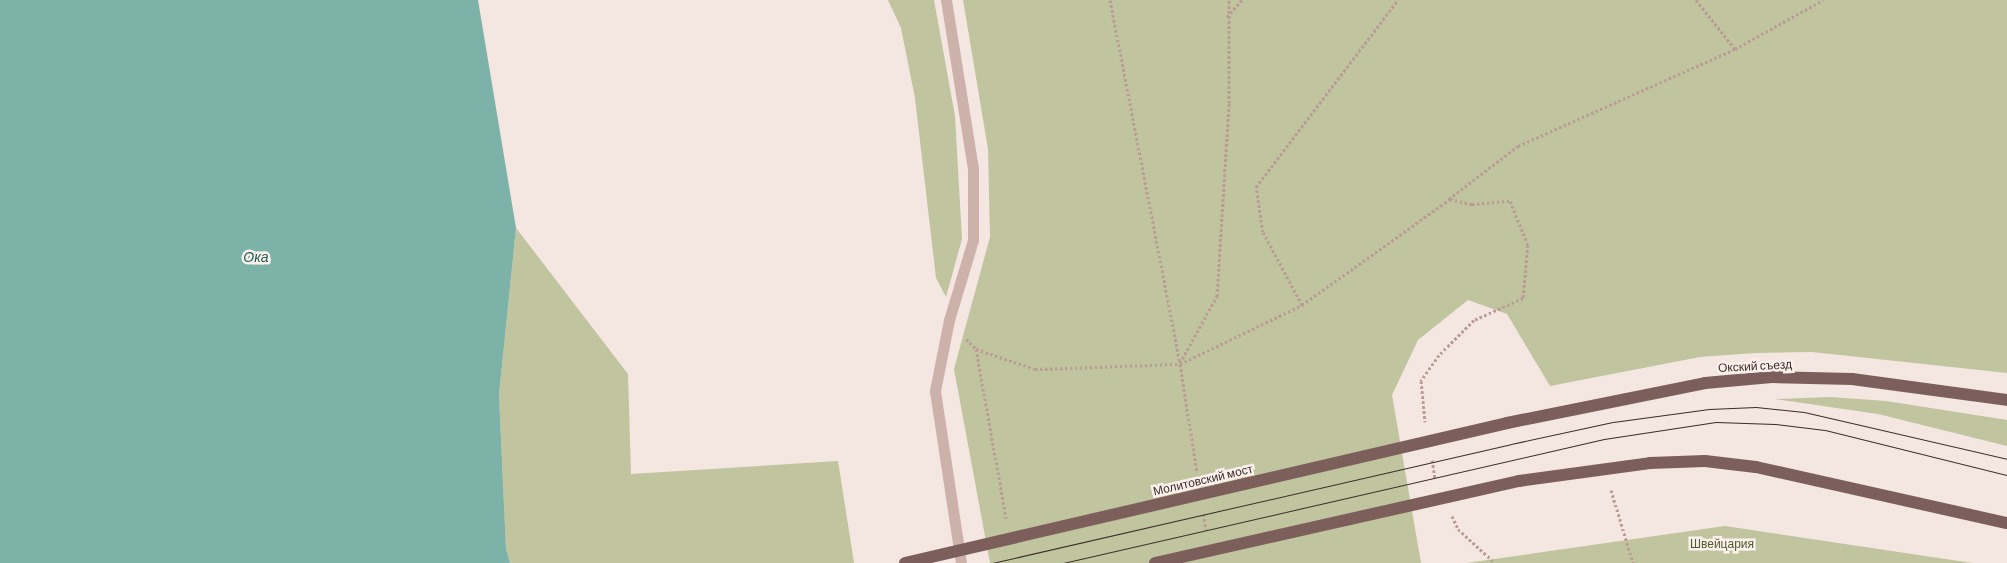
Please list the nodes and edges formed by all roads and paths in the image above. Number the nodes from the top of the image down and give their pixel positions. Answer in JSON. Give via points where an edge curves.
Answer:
{"nodes":[{"id":1,"x":946,"y":0,"type":"edge"},
{"id":2,"x":1110,"y":0,"type":"edge"},
{"id":3,"x":1229,"y":0,"type":"edge"},
{"id":4,"x":1242,"y":0,"type":"edge"},
{"id":5,"x":1398,"y":0,"type":"edge"},
{"id":6,"x":1696,"y":0,"type":"edge"},
{"id":7,"x":1823,"y":0,"type":"edge"},
{"id":8,"x":1227,"y":18,"type":"junction"},
{"id":9,"x":1735,"y":48,"type":"junction"},
{"id":10,"x":1413,"y":227,"type":"junction"},
{"id":11,"x":1523,"y":298,"type":"dead end"},
{"id":12,"x":1302,"y":304,"type":"junction"},
{"id":13,"x":949,"y":320,"type":"junction"},
{"id":14,"x":976,"y":349,"type":"junction"},
{"id":15,"x":1180,"y":364,"type":"junction"},
{"id":16,"x":2007,"y":400,"type":"edge"},
{"id":17,"x":1507,"y":424,"type":"joint"},
{"id":18,"x":1198,"y":478,"type":"dead end"},
{"id":19,"x":1612,"y":490,"type":"dead end"},
{"id":20,"x":1202,"y":506,"type":"dead end"},
{"id":21,"x":2007,"y":523,"type":"edge"},
{"id":22,"x":1007,"y":524,"type":"dead end"},
{"id":23,"x":1207,"y":534,"type":"dead end"},
{"id":24,"x":905,"y":563,"type":"edge"},
{"id":25,"x":961,"y":563,"type":"edge"},
{"id":26,"x":1155,"y":563,"type":"edge"},
{"id":27,"x":1633,"y":563,"type":"edge"}],
"edges":[{"from":1,"to":13,"type":"lane","via":[[973,168],[973,240]]},
{"from":2,"to":15,"type":"path"},
{"from":3,"to":8,"type":"path"},
{"from":4,"to":8,"type":"path"},
{"from":5,"to":12,"type":"path","via":[[1256,187],[1263,232]]},
{"from":6,"to":9,"type":"path"},
{"from":7,"to":9,"type":"path"},
{"from":8,"to":15,"type":"path","via":[[1229,103],[1218,296]]},
{"from":9,"to":10,"type":"path","via":[[1518,146]]},
{"from":10,"to":11,"type":"path","via":[[1450,199],[1472,204],[1510,201],[1528,245]]},
{"from":10,"to":12,"type":"path"},
{"from":12,"to":15,"type":"path"},
{"from":13,"to":14,"type":"path"},
{"from":13,"to":25,"type":"lane","via":[[935,391]]},
{"from":14,"to":15,"type":"path","via":[[1035,368]]},
{"from":14,"to":22,"type":"path"},
{"from":15,"to":18,"type":"path"},
{"from":16,"to":17,"type":"main road","name":"Окский съезд","via":[[1852,379],[1772,377],[1679,387]]},
{"from":17,"to":24,"type":"main road","name":"Молитовский мост","bridge":true},
{"from":19,"to":27,"type":"path"},
{"from":20,"to":23,"type":"path"},
{"from":21,"to":26,"type":"main road","bridge":true,"via":[[1756,467],[1704,462],[1650,463],[1519,482]]}]}
